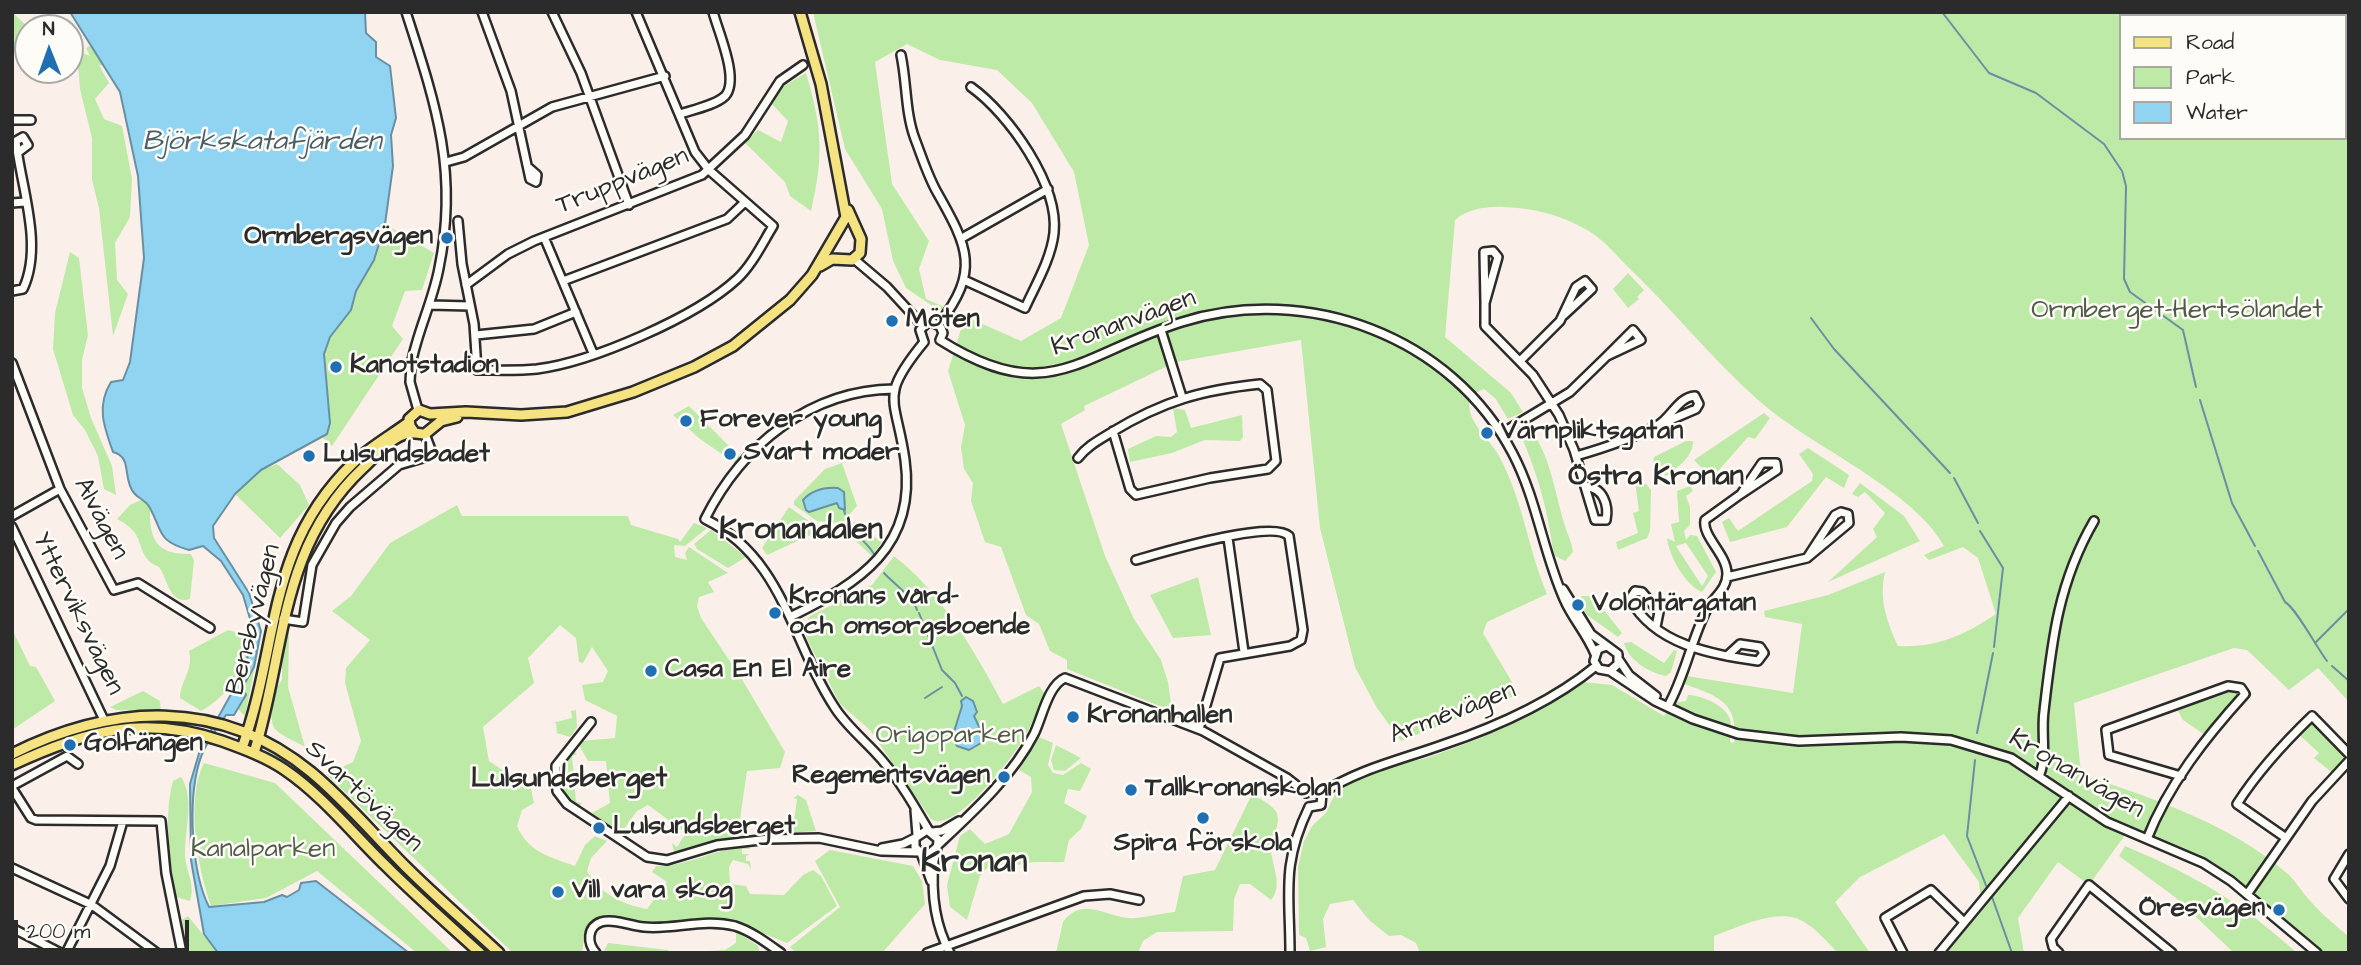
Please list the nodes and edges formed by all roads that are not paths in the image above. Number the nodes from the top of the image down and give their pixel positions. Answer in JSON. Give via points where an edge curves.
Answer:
{"nodes":[{"id":1,"x":406,"y":12,"type":"edge"},
{"id":2,"x":482,"y":12,"type":"edge"},
{"id":3,"x":552,"y":12,"type":"edge"},
{"id":4,"x":636,"y":12,"type":"edge"},
{"id":5,"x":713,"y":12,"type":"edge"},
{"id":6,"x":800,"y":12,"type":"edge"},
{"id":7,"x":901,"y":55,"type":"dead end"},
{"id":8,"x":803,"y":65,"type":"dead end"},
{"id":9,"x":665,"y":76,"type":"junction"},
{"id":10,"x":971,"y":87,"type":"dead end"},
{"id":11,"x":590,"y":96,"type":"junction"},
{"id":12,"x":680,"y":114,"type":"junction"},
{"id":13,"x":12,"y":120,"type":"edge"},
{"id":14,"x":31,"y":120,"type":"dead end"},
{"id":15,"x":520,"y":126,"type":"junction"},
{"id":16,"x":19,"y":151,"type":"dead end"},
{"id":17,"x":446,"y":162,"type":"junction"},
{"id":18,"x":529,"y":168,"type":"dead end"},
{"id":19,"x":709,"y":170,"type":"junction"},
{"id":20,"x":1048,"y":189,"type":"junction"},
{"id":21,"x":842,"y":193,"type":"junction"},
{"id":22,"x":25,"y":202,"type":"junction"},
{"id":23,"x":746,"y":202,"type":"junction"},
{"id":24,"x":12,"y":203,"type":"edge"},
{"id":25,"x":629,"y":205,"type":"junction"},
{"id":26,"x":458,"y":221,"type":"dead end"},
{"id":27,"x":839,"y":231,"type":"junction"},
{"id":28,"x":544,"y":237,"type":"junction"},
{"id":29,"x":860,"y":237,"type":"junction"},
{"id":30,"x":962,"y":238,"type":"junction"},
{"id":31,"x":831,"y":240,"type":"junction"},
{"id":32,"x":854,"y":258,"type":"junction"},
{"id":33,"x":841,"y":260,"type":"junction"},
{"id":34,"x":812,"y":275,"type":"junction"},
{"id":35,"x":964,"y":280,"type":"junction"},
{"id":36,"x":563,"y":281,"type":"junction"},
{"id":37,"x":466,"y":285,"type":"junction"},
{"id":38,"x":12,"y":291,"type":"edge"},
{"id":39,"x":1485,"y":303,"type":"junction"},
{"id":40,"x":430,"y":305,"type":"junction"},
{"id":41,"x":470,"y":306,"type":"junction"},
{"id":42,"x":576,"y":312,"type":"junction"},
{"id":43,"x":1564,"y":315,"type":"junction"},
{"id":44,"x":939,"y":324,"type":"junction"},
{"id":45,"x":922,"y":325,"type":"junction"},
{"id":46,"x":1161,"y":330,"type":"junction"},
{"id":47,"x":476,"y":335,"type":"junction"},
{"id":48,"x":940,"y":340,"type":"junction"},
{"id":49,"x":924,"y":342,"type":"junction"},
{"id":50,"x":593,"y":353,"type":"junction"},
{"id":51,"x":1607,"y":356,"type":"junction"},
{"id":52,"x":1520,"y":361,"type":"junction"},
{"id":53,"x":12,"y":363,"type":"edge"},
{"id":54,"x":894,"y":389,"type":"junction"},
{"id":55,"x":1182,"y":397,"type":"junction"},
{"id":56,"x":1552,"y":403,"type":"junction"},
{"id":57,"x":418,"y":410,"type":"junction"},
{"id":58,"x":430,"y":414,"type":"junction"},
{"id":59,"x":480,"y":414,"type":"junction"},
{"id":60,"x":409,"y":422,"type":"junction"},
{"id":61,"x":1661,"y":424,"type":"junction"},
{"id":62,"x":433,"y":426,"type":"junction"},
{"id":63,"x":1114,"y":431,"type":"junction"},
{"id":64,"x":420,"y":433,"type":"junction"},
{"id":65,"x":1502,"y":433,"type":"junction"},
{"id":66,"x":1576,"y":456,"type":"junction"},
{"id":67,"x":1078,"y":458,"type":"dead end"},
{"id":68,"x":1586,"y":487,"type":"junction"},
{"id":69,"x":60,"y":489,"type":"junction"},
{"id":70,"x":1741,"y":494,"type":"junction"},
{"id":71,"x":12,"y":516,"type":"edge"},
{"id":72,"x":2094,"y":521,"type":"dead end"},
{"id":73,"x":12,"y":527,"type":"edge"},
{"id":74,"x":1228,"y":538,"type":"junction"},
{"id":75,"x":1807,"y":558,"type":"junction"},
{"id":76,"x":1136,"y":560,"type":"dead end"},
{"id":77,"x":1727,"y":577,"type":"junction"},
{"id":78,"x":1560,"y":586,"type":"junction"},
{"id":79,"x":792,"y":616,"type":"junction"},
{"id":80,"x":283,"y":619,"type":"junction"},
{"id":81,"x":1656,"y":627,"type":"junction"},
{"id":82,"x":210,"y":628,"type":"dead end"},
{"id":83,"x":1607,"y":646,"type":"junction"},
{"id":84,"x":1692,"y":648,"type":"junction"},
{"id":85,"x":1244,"y":652,"type":"junction"},
{"id":86,"x":1595,"y":654,"type":"junction"},
{"id":87,"x":1727,"y":656,"type":"junction"},
{"id":88,"x":1619,"y":660,"type":"junction"},
{"id":89,"x":1596,"y":666,"type":"junction"},
{"id":90,"x":1610,"y":671,"type":"junction"},
{"id":91,"x":1664,"y":704,"type":"junction"},
{"id":92,"x":104,"y":720,"type":"junction"},
{"id":93,"x":591,"y":722,"type":"dead end"},
{"id":94,"x":1199,"y":729,"type":"junction"},
{"id":95,"x":247,"y":734,"type":"junction"},
{"id":96,"x":259,"y":739,"type":"junction"},
{"id":97,"x":242,"y":748,"type":"junction"},
{"id":98,"x":254,"y":753,"type":"junction"},
{"id":99,"x":12,"y":754,"type":"edge"},
{"id":100,"x":2349,"y":754,"type":"edge"},
{"id":101,"x":2349,"y":761,"type":"edge"},
{"id":102,"x":79,"y":764,"type":"dead end"},
{"id":103,"x":12,"y":765,"type":"edge"},
{"id":104,"x":2040,"y":774,"type":"junction"},
{"id":105,"x":2181,"y":776,"type":"junction"},
{"id":106,"x":12,"y":787,"type":"edge"},
{"id":107,"x":1306,"y":793,"type":"junction"},
{"id":108,"x":1322,"y":793,"type":"junction"},
{"id":109,"x":2069,"y":796,"type":"junction"},
{"id":110,"x":1309,"y":807,"type":"junction"},
{"id":111,"x":915,"y":810,"type":"junction"},
{"id":112,"x":965,"y":817,"type":"junction"},
{"id":113,"x":123,"y":821,"type":"junction"},
{"id":114,"x":930,"y":831,"type":"junction"},
{"id":115,"x":916,"y":836,"type":"junction"},
{"id":116,"x":2286,"y":838,"type":"junction"},
{"id":117,"x":2147,"y":839,"type":"junction"},
{"id":118,"x":937,"y":846,"type":"junction"},
{"id":119,"x":875,"y":849,"type":"junction"},
{"id":120,"x":920,"y":852,"type":"junction"},
{"id":121,"x":2349,"y":853,"type":"edge"},
{"id":122,"x":12,"y":868,"type":"edge"},
{"id":123,"x":934,"y":888,"type":"junction"},
{"id":124,"x":2249,"y":893,"type":"junction"},
{"id":125,"x":2349,"y":898,"type":"edge"},
{"id":126,"x":1139,"y":901,"type":"dead end"},
{"id":127,"x":92,"y":905,"type":"junction"},
{"id":128,"x":1964,"y":922,"type":"junction"},
{"id":129,"x":12,"y":928,"type":"edge"},
{"id":130,"x":949,"y":950,"type":"edge"},
{"id":131,"x":63,"y":953,"type":"edge"},
{"id":132,"x":157,"y":953,"type":"edge"},
{"id":133,"x":182,"y":953,"type":"edge"},
{"id":134,"x":480,"y":953,"type":"edge"},
{"id":135,"x":499,"y":953,"type":"edge"},
{"id":136,"x":596,"y":953,"type":"edge"},
{"id":137,"x":781,"y":953,"type":"edge"},
{"id":138,"x":927,"y":953,"type":"edge"},
{"id":139,"x":1290,"y":953,"type":"edge"},
{"id":140,"x":1903,"y":953,"type":"edge"},
{"id":141,"x":1939,"y":953,"type":"edge"},
{"id":142,"x":2059,"y":953,"type":"edge"},
{"id":143,"x":2172,"y":953,"type":"edge"},
{"id":144,"x":2317,"y":953,"type":"edge"}],
"edges":[{"from":1,"to":17,"type":"street","via":[[441,125]]},
{"from":2,"to":15,"type":"street"},
{"from":3,"to":11,"type":"street"},
{"from":4,"to":9,"type":"street"},
{"from":5,"to":12,"type":"street","via":[[731,72],[729,88],[722,98]]},
{"from":6,"to":21,"type":"main road","via":[[823,94]]},
{"from":7,"to":30,"type":"street","via":[[914,137],[933,186]]},
{"from":8,"to":19,"type":"street","name":"Truppvägen","via":[[780,80],[745,135]]},
{"from":9,"to":11,"type":"street"},
{"from":9,"to":12,"type":"street"},
{"from":10,"to":20,"type":"street","via":[[1023,144]]},
{"from":11,"to":15,"type":"street","via":[[552,107]]},
{"from":11,"to":25,"type":"street"},
{"from":12,"to":19,"type":"street","via":[[691,146]]},
{"from":13,"to":14,"type":"street"},
{"from":15,"to":17,"type":"street"},
{"from":15,"to":18,"type":"street"},
{"from":16,"to":22,"type":"street"},
{"from":17,"to":40,"type":"street","via":[[445,229]]},
{"from":19,"to":23,"type":"street"},
{"from":19,"to":25,"type":"street","name":"Truppvägen"},
{"from":20,"to":30,"type":"street"},
{"from":20,"to":35,"type":"street","via":[[1054,214],[1052,243],[1025,308]]},
{"from":21,"to":27,"type":"main road","via":[[846,217]]},
{"from":21,"to":29,"type":"main road"},
{"from":22,"to":24,"type":"street"},
{"from":22,"to":38,"type":"street","via":[[29,266],[23,289]]},
{"from":23,"to":36,"type":"street","via":[[727,219]]},
{"from":23,"to":50,"type":"street","via":[[773,226],[739,277],[711,302]]},
{"from":25,"to":28,"type":"street","name":"Truppvägen"},
{"from":26,"to":37,"type":"street"},
{"from":27,"to":29,"type":"main road","via":[[852,230]]},
{"from":27,"to":31,"type":"main road"},
{"from":28,"to":36,"type":"street"},
{"from":28,"to":37,"type":"street","name":"Truppvägen","via":[[508,254]]},
{"from":29,"to":32,"type":"main road","via":[[862,247]]},
{"from":30,"to":35,"type":"street"},
{"from":31,"to":33,"type":"main road","via":[[832,253]]},
{"from":31,"to":34,"type":"main road"},
{"from":32,"to":33,"type":"main road"},
{"from":32,"to":45,"type":"street"},
{"from":33,"to":34,"type":"main road","via":[[827,261]]},
{"from":34,"to":59,"type":"main road","via":[[745,337],[672,377],[567,412]]},
{"from":35,"to":44,"type":"street"},
{"from":36,"to":42,"type":"street"},
{"from":37,"to":41,"type":"street"},
{"from":39,"to":39,"type":"street","via":[[1498,257],[1493,251],[1484,252]]},
{"from":39,"to":52,"type":"street","via":[[1486,328]]},
{"from":40,"to":41,"type":"street"},
{"from":40,"to":57,"type":"street","via":[[411,365],[410,382]]},
{"from":41,"to":47,"type":"street"},
{"from":42,"to":47,"type":"street","via":[[534,329]]},
{"from":42,"to":50,"type":"street"},
{"from":43,"to":43,"type":"street","via":[[1592,289],[1585,281],[1576,287]]},
{"from":43,"to":52,"type":"street"},
{"from":44,"to":45,"type":"street","via":[[929,321]]},
{"from":44,"to":48,"type":"street"},
{"from":45,"to":49,"type":"street"},
{"from":46,"to":48,"type":"street","name":"Kronanvägen","via":[[1042,374],[1002,370]]},
{"from":46,"to":55,"type":"street"},
{"from":46,"to":65,"type":"street","name":"Kronanvägen","via":[[1210,314],[1265,308],[1359,324],[1441,368]]},
{"from":47,"to":50,"type":"street","via":[[477,370],[535,369]]},
{"from":48,"to":49,"type":"street","via":[[931,345]]},
{"from":49,"to":54,"type":"street","via":[[902,369]]},
{"from":51,"to":51,"type":"street","via":[[1633,330],[1640,335],[1637,344]]},
{"from":51,"to":56,"type":"street"},
{"from":52,"to":56,"type":"street"},
{"from":53,"to":69,"type":"street","name":"Alvägen"},
{"from":54,"to":79,"type":"street","via":[[906,478],[904,505],[895,531],[877,561],[858,580]]},
{"from":54,"to":79,"type":"street","via":[[846,394],[796,416],[746,459],[705,519],[750,550]]},
{"from":55,"to":63,"type":"street"},
{"from":55,"to":63,"type":"street","via":[[1265,386],[1273,429],[1273,466],[1136,495],[1130,489]]},
{"from":56,"to":65,"type":"street"},
{"from":56,"to":66,"type":"street"},
{"from":57,"to":58,"type":"main road"},
{"from":57,"to":60,"type":"main road"},
{"from":58,"to":59,"type":"main road"},
{"from":58,"to":62,"type":"main road"},
{"from":59,"to":62,"type":"main road"},
{"from":60,"to":64,"type":"main road"},
{"from":60,"to":95,"type":"main road","name":"Bensbyvägen","via":[[379,441],[340,476],[297,541],[273,613]]},
{"from":61,"to":61,"type":"street","via":[[1696,409],[1695,396],[1685,400]]},
{"from":61,"to":66,"type":"street"},
{"from":62,"to":64,"type":"main road"},
{"from":63,"to":67,"type":"street"},
{"from":64,"to":80,"type":"main road","name":"Bensbyvägen","via":[[392,441],[329,506],[300,558]]},
{"from":64,"to":80,"type":"street","via":[[433,455],[399,465],[350,506],[312,565],[303,622]]},
{"from":65,"to":78,"type":"street","name":"Kronanvägen","via":[[1529,489]]},
{"from":66,"to":68,"type":"street"},
{"from":68,"to":68,"type":"street","via":[[1602,493],[1606,520],[1595,520]]},
{"from":69,"to":71,"type":"street"},
{"from":69,"to":82,"type":"street","name":"Alvägen","via":[[114,590],[138,583]]},
{"from":70,"to":70,"type":"street","via":[[1762,463],[1776,463],[1777,470]]},
{"from":70,"to":77,"type":"street","via":[[1704,523],[1724,559]]},
{"from":72,"to":104,"type":"street","via":[[2076,554],[2056,613],[2041,739],[2045,762]]},
{"from":73,"to":92,"type":"street","name":"Ytterviksvägen"},
{"from":74,"to":76,"type":"street"},
{"from":74,"to":85,"type":"street"},
{"from":74,"to":85,"type":"street","via":[[1279,530],[1287,534],[1303,630],[1295,645]]},
{"from":75,"to":75,"type":"street","via":[[1835,515],[1848,514],[1850,522]]},
{"from":75,"to":77,"type":"street"},
{"from":77,"to":84,"type":"street","via":[[1708,607]]},
{"from":78,"to":83,"type":"street","name":"Kronanvägen","via":[[1591,634]]},
{"from":78,"to":86,"type":"street","name":"Kronanvägen"},
{"from":79,"to":111,"type":"street","via":[[835,707],[889,768]]},
{"from":80,"to":96,"type":"main road","name":"Bensbyvägen"},
{"from":81,"to":81,"type":"street","via":[[1631,601],[1635,591],[1642,592],[1659,612]]},
{"from":81,"to":84,"type":"street"},
{"from":83,"to":86,"type":"street"},
{"from":83,"to":88,"type":"street","via":[[1616,651]]},
{"from":84,"to":87,"type":"street"},
{"from":84,"to":91,"type":"street"},
{"from":85,"to":94,"type":"street","via":[[1225,654],[1218,661]]},
{"from":86,"to":89,"type":"street"},
{"from":87,"to":87,"type":"street","via":[[1740,644],[1760,647],[1764,653],[1758,661]]},
{"from":88,"to":90,"type":"street"},
{"from":88,"to":91,"type":"street","name":"Kronanvägen","via":[[1629,675]]},
{"from":89,"to":90,"type":"street"},
{"from":89,"to":108,"type":"street","name":"Armévägen","via":[[1510,718],[1365,770]]},
{"from":90,"to":91,"type":"street","name":"Kronanvägen"},
{"from":91,"to":104,"type":"street","name":"Kronanvägen","via":[[1724,730],[1767,739],[1951,740],[2011,758]]},
{"from":92,"to":95,"type":"main road","name":"Svartövägen","via":[[154,715],[201,720]]},
{"from":92,"to":99,"type":"main road","name":"Svartövägen","via":[[59,732]]},
{"from":93,"to":119,"type":"street","via":[[556,766],[557,791],[567,804],[647,857],[667,860],[735,841],[769,839],[819,838]]},
{"from":94,"to":107,"type":"street"},
{"from":94,"to":112,"type":"street","via":[[1065,678],[1056,684],[1016,761]]},
{"from":95,"to":96,"type":"main road","name":"Svartövägen"},
{"from":95,"to":97,"type":"main road","name":"Bensbyvägen"},
{"from":96,"to":98,"type":"main road","name":"Bensbyvägen"},
{"from":96,"to":135,"type":"main road","name":"Svartövägen","via":[[311,772]]},
{"from":97,"to":98,"type":"main road","name":"Svartövägen"},
{"from":97,"to":103,"type":"main road","name":"Svartövägen","via":[[197,734],[146,727],[64,741]]},
{"from":98,"to":134,"type":"main road","name":"Svartövägen","via":[[309,788]]},
{"from":100,"to":116,"type":"street","via":[[2312,716],[2248,787],[2237,804]]},
{"from":101,"to":116,"type":"street"},
{"from":102,"to":106,"type":"street","via":[[67,756]]},
{"from":104,"to":109,"type":"street","name":"Kronanvägen"},
{"from":105,"to":105,"type":"street","via":[[2245,694],[2241,688],[2228,686],[2106,730],[2109,755]]},
{"from":105,"to":117,"type":"street"},
{"from":106,"to":113,"type":"street","via":[[33,819]]},
{"from":107,"to":108,"type":"street","via":[[1315,789]]},
{"from":107,"to":110,"type":"street"},
{"from":108,"to":110,"type":"street","via":[[1321,805]]},
{"from":109,"to":117,"type":"street","name":"Kronanvägen","via":[[2107,822]]},
{"from":109,"to":128,"type":"street"},
{"from":110,"to":139,"type":"street","via":[[1288,870]]},
{"from":111,"to":114,"type":"street"},
{"from":111,"to":115,"type":"street"},
{"from":112,"to":114,"type":"street","via":[[942,831]]},
{"from":112,"to":118,"type":"street"},
{"from":113,"to":127,"type":"street","via":[[118,846]]},
{"from":113,"to":133,"type":"street","via":[[161,821]]},
{"from":114,"to":115,"type":"street"},
{"from":114,"to":118,"type":"street","via":[[937,837]]},
{"from":115,"to":119,"type":"street","via":[[903,844]]},
{"from":115,"to":120,"type":"street"},
{"from":116,"to":124,"type":"street"},
{"from":117,"to":124,"type":"street","name":"Kronanvägen","via":[[2203,863]]},
{"from":118,"to":120,"type":"street","via":[[929,854]]},
{"from":118,"to":123,"type":"street"},
{"from":119,"to":120,"type":"street"},
{"from":120,"to":123,"type":"street"},
{"from":121,"to":125,"type":"street","via":[[2334,879]]},
{"from":122,"to":127,"type":"street"},
{"from":123,"to":130,"type":"street","via":[[936,915]]},
{"from":124,"to":144,"type":"street","name":"Kronanvägen"},
{"from":126,"to":130,"type":"street","via":[[1110,894],[1084,896]]},
{"from":127,"to":131,"type":"street"},
{"from":127,"to":132,"type":"street"},
{"from":128,"to":140,"type":"street","via":[[1931,890],[1885,918]]},
{"from":128,"to":141,"type":"street"},
{"from":129,"to":131,"type":"street"},
{"from":130,"to":138,"type":"street"},
{"from":136,"to":137,"type":"street","via":[[590,943],[591,932],[607,922],[650,928],[731,925]]},
{"from":142,"to":143,"type":"street","via":[[2051,939],[2089,885]]}]}
